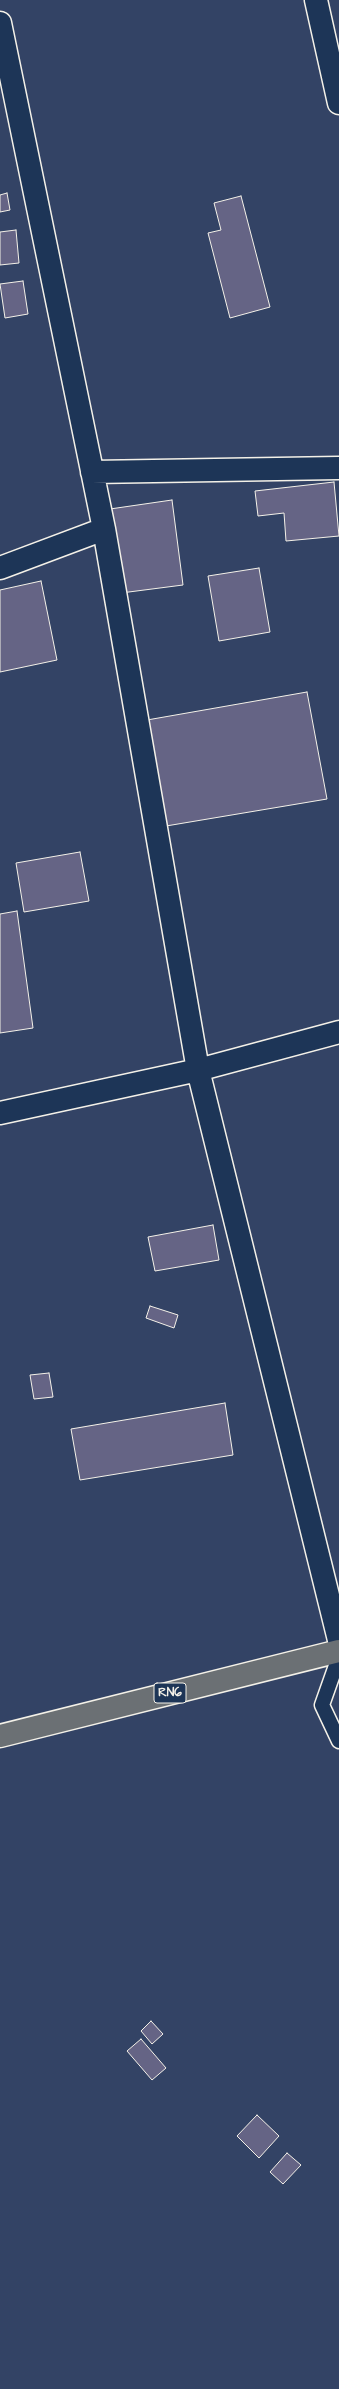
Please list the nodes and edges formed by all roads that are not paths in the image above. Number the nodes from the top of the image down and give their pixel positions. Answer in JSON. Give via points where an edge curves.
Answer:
{"nodes":[{"id":1,"x":316,"y":0,"type":"edge"},
{"id":2,"x":0,"y":23,"type":"edge"},
{"id":3,"x":339,"y":103,"type":"edge"},
{"id":4,"x":339,"y":468,"type":"edge"},
{"id":5,"x":92,"y":472,"type":"junction"},
{"id":6,"x":104,"y":530,"type":"junction"},
{"id":7,"x":0,"y":568,"type":"edge"},
{"id":8,"x":339,"y":1032,"type":"edge"},
{"id":9,"x":198,"y":1070,"type":"junction"},
{"id":10,"x":0,"y":1112,"type":"edge"},
{"id":11,"x":339,"y":1640,"type":"edge"},
{"id":12,"x":339,"y":1651,"type":"edge"},
{"id":13,"x":339,"y":1657,"type":"edge"},
{"id":14,"x":0,"y":1736,"type":"edge"},
{"id":15,"x":339,"y":1741,"type":"edge"}],
"edges":[{"from":1,"to":3,"type":"street"},
{"from":2,"to":5,"type":"street"},
{"from":4,"to":5,"type":"street"},
{"from":5,"to":6,"type":"street"},
{"from":6,"to":7,"type":"street"},
{"from":6,"to":9,"type":"street"},
{"from":8,"to":9,"type":"street"},
{"from":9,"to":10,"type":"street"},
{"from":9,"to":11,"type":"street"},
{"from":12,"to":14,"type":"main road","number":"RN6"},
{"from":13,"to":15,"type":"lane","via":[[322,1705]]}]}
